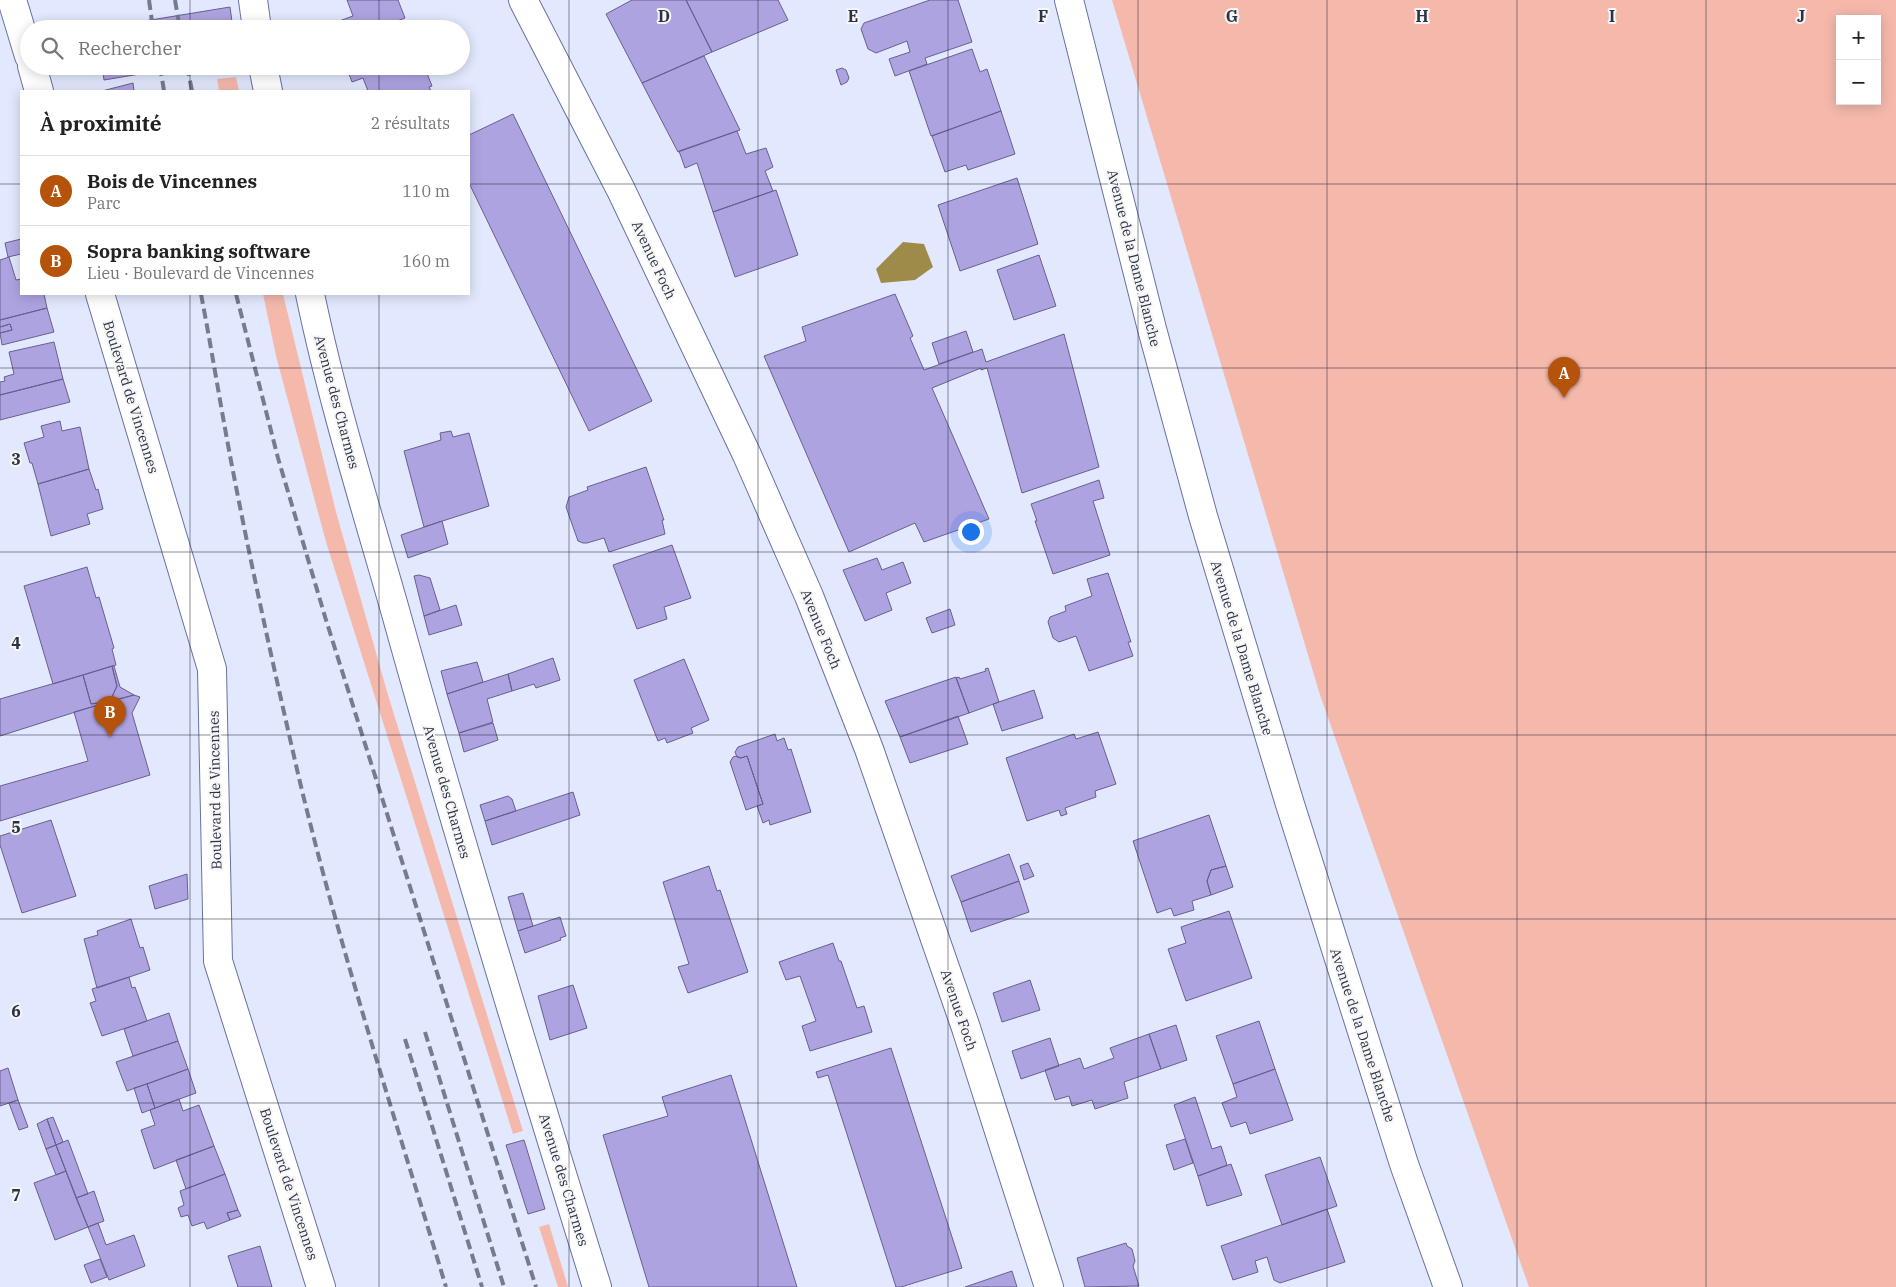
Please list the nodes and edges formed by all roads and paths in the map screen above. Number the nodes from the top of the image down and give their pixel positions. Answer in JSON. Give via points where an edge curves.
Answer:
{"nodes":[{"id":1,"x":12,"y":0,"type":"edge"},
{"id":2,"x":253,"y":0,"type":"edge"},
{"id":3,"x":523,"y":0,"type":"edge"},
{"id":4,"x":1069,"y":0,"type":"edge"},
{"id":5,"x":256,"y":20,"type":"edge"},
{"id":6,"x":20,"y":26,"type":"edge"},
{"id":7,"x":35,"y":75,"type":"edge"},
{"id":8,"x":265,"y":75,"type":"edge"},
{"id":9,"x":39,"y":90,"type":"edge"},
{"id":10,"x":268,"y":90,"type":"edge"},
{"id":11,"x":100,"y":295,"type":"edge"},
{"id":12,"x":310,"y":295,"type":"edge"},
{"id":13,"x":321,"y":1287,"type":"edge"},
{"id":14,"x":597,"y":1287,"type":"edge"},
{"id":15,"x":1049,"y":1287,"type":"edge"},
{"id":16,"x":1448,"y":1287,"type":"edge"}],
"edges":[{"from":1,"to":6,"type":"street"},
{"from":2,"to":5,"type":"street"},
{"from":3,"to":15,"type":"street","name":"Avenue Foch","via":[[629,208],[747,455],[809,596],[868,749],[966,1028]]},
{"from":4,"to":16,"type":"street","name":"Avenue de la Dame Blanche","via":[[1203,516],[1306,857],[1404,1164]]},
{"from":7,"to":9,"type":"street"},
{"from":8,"to":10,"type":"street"},
{"from":11,"to":13,"type":"street","name":"Boulevard de Vincennes","via":[[212,669],[218,962]]},
{"from":12,"to":14,"type":"street","name":"Avenue des Charmes","via":[[427,726]]}]}
